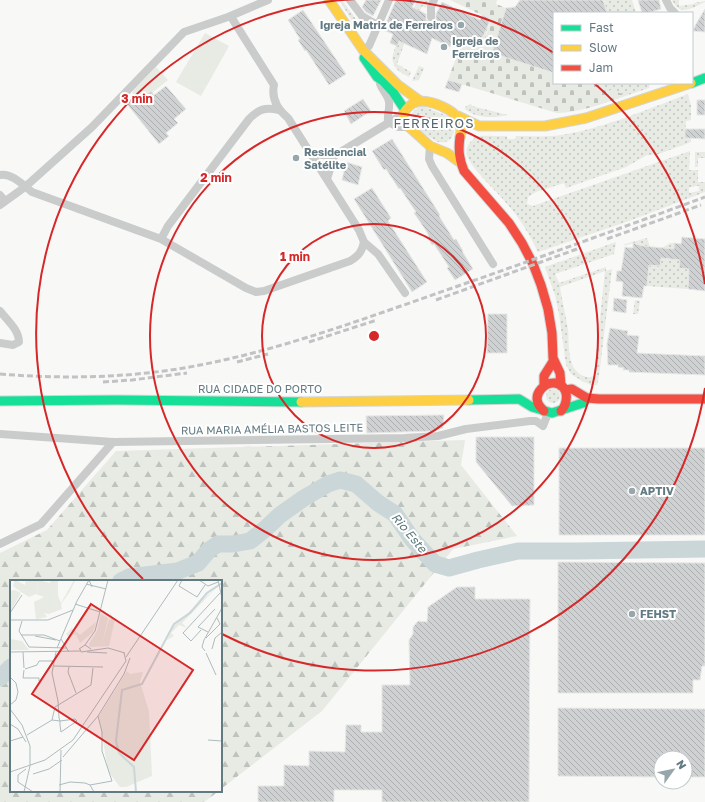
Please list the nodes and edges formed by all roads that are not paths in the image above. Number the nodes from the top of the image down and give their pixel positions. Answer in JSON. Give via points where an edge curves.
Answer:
{"nodes":[{"id":1,"x":329,"y":0,"type":"edge"},
{"id":2,"x":350,"y":0,"type":"edge"},
{"id":3,"x":389,"y":0,"type":"edge"},
{"id":4,"x":434,"y":0,"type":"edge"},
{"id":5,"x":666,"y":0,"type":"edge"},
{"id":6,"x":263,"y":1,"type":"edge"},
{"id":7,"x":674,"y":12,"type":"edge"},
{"id":8,"x":431,"y":17,"type":"dead end"},
{"id":9,"x":233,"y":20,"type":"dead end"},
{"id":10,"x":377,"y":25,"type":"junction"},
{"id":11,"x":363,"y":50,"type":"junction"},
{"id":12,"x":377,"y":78,"type":"junction"},
{"id":13,"x":705,"y":78,"type":"edge"},
{"id":14,"x":693,"y":81,"type":"edge"},
{"id":15,"x":684,"y":84,"type":"edge"},
{"id":16,"x":420,"y":101,"type":"junction"},
{"id":17,"x":279,"y":110,"type":"junction"},
{"id":18,"x":404,"y":112,"type":"junction"},
{"id":19,"x":458,"y":116,"type":"junction"},
{"id":20,"x":388,"y":122,"type":"junction"},
{"id":21,"x":479,"y":126,"type":"junction"},
{"id":22,"x":409,"y":127,"type":"junction"},
{"id":23,"x":459,"y":138,"type":"junction"},
{"id":24,"x":430,"y":146,"type":"junction"},
{"id":25,"x":440,"y":150,"type":"junction"},
{"id":26,"x":311,"y":154,"type":"junction"},
{"id":27,"x":334,"y":156,"type":"junction"},
{"id":28,"x":458,"y":161,"type":"junction"},
{"id":29,"x":0,"y":175,"type":"edge"},
{"id":30,"x":327,"y":179,"type":"junction"},
{"id":31,"x":25,"y":187,"type":"junction"},
{"id":32,"x":2,"y":200,"type":"edge"},
{"id":33,"x":160,"y":239,"type":"junction"},
{"id":34,"x":364,"y":242,"type":"junction"},
{"id":35,"x":493,"y":264,"type":"dead end"},
{"id":36,"x":405,"y":293,"type":"dead end"},
{"id":37,"x":0,"y":311,"type":"edge"},
{"id":38,"x":0,"y":343,"type":"edge"},
{"id":39,"x":554,"y":360,"type":"junction"},
{"id":40,"x":563,"y":388,"type":"junction"},
{"id":41,"x":532,"y":392,"type":"junction"},
{"id":42,"x":587,"y":398,"type":"junction"},
{"id":43,"x":705,"y":399,"type":"edge"},
{"id":44,"x":0,"y":401,"type":"edge"},
{"id":45,"x":561,"y":411,"type":"junction"},
{"id":46,"x":546,"y":412,"type":"junction"},
{"id":47,"x":0,"y":434,"type":"edge"},
{"id":48,"x":113,"y":442,"type":"junction"},
{"id":49,"x":0,"y":544,"type":"edge"}],
"edges":[{"from":1,"to":11,"type":"main road"},
{"from":2,"to":10,"type":"street","via":[[362,16]]},
{"from":3,"to":10,"type":"street"},
{"from":4,"to":8,"type":"street"},
{"from":5,"to":7,"type":"street"},
{"from":6,"to":31,"type":"street","via":[[228,17],[184,32],[92,127]]},
{"from":9,"to":17,"type":"street","via":[[274,85],[272,94]]},
{"from":10,"to":11,"type":"street","via":[[369,46]]},
{"from":11,"to":12,"type":"main road","via":[[364,58]]},
{"from":11,"to":16,"type":"main road","via":[[398,85]]},
{"from":12,"to":18,"type":"main road","via":[[393,92]]},
{"from":12,"to":20,"type":"street","via":[[389,103]]},
{"from":13,"to":14,"type":"main road"},
{"from":15,"to":21,"type":"main road","via":[[622,107],[559,124],[531,127]]},
{"from":16,"to":18,"type":"main road","via":[[409,104]]},
{"from":16,"to":19,"type":"main road","via":[[442,107]]},
{"from":17,"to":26,"type":"street","via":[[288,118]]},
{"from":17,"to":33,"type":"street","via":[[262,110],[249,119]]},
{"from":18,"to":20,"type":"street"},
{"from":18,"to":22,"type":"main road","via":[[405,122]]},
{"from":19,"to":21,"type":"main road"},
{"from":19,"to":23,"type":"main road","via":[[462,130]]},
{"from":20,"to":22,"type":"street","via":[[398,127]]},
{"from":20,"to":27,"type":"street"},
{"from":21,"to":23,"type":"main road"},
{"from":22,"to":24,"type":"main road"},
{"from":23,"to":25,"type":"main road","via":[[448,149]]},
{"from":23,"to":28,"type":"main road"},
{"from":24,"to":25,"type":"main road"},
{"from":24,"to":35,"type":"street","via":[[429,159],[432,166]]},
{"from":25,"to":28,"type":"main road"},
{"from":26,"to":27,"type":"street"},
{"from":26,"to":30,"type":"street"},
{"from":27,"to":30,"type":"street"},
{"from":28,"to":39,"type":"main road","via":[[470,179],[504,217],[528,253],[548,307]]},
{"from":29,"to":31,"type":"street","via":[[6,174],[15,178]]},
{"from":30,"to":34,"type":"street"},
{"from":31,"to":32,"type":"street"},
{"from":31,"to":33,"type":"street","via":[[32,192]]},
{"from":33,"to":34,"type":"street","via":[[256,292],[350,261],[362,251]]},
{"from":34,"to":36,"type":"street","via":[[378,254]]},
{"from":37,"to":38,"type":"street","via":[[19,337],[19,342],[14,345]]},
{"from":39,"to":40,"type":"main road"},
{"from":39,"to":41,"type":"main road"},
{"from":40,"to":41,"type":"main road","name":"RUA CIDADE DO PORTO","via":[[553,383]]},
{"from":40,"to":42,"type":"main road","name":"RUA CIDADE DO PORTO","via":[[576,390]]},
{"from":40,"to":45,"type":"main road","via":[[567,401]]},
{"from":41,"to":44,"type":"main road","name":"RUA CIDADE DO PORTO","via":[[303,402]]},
{"from":41,"to":46,"type":"main road"},
{"from":41,"to":46,"type":"main road","name":"RUA CIDADE DO PORTO","via":[[532,407]]},
{"from":42,"to":43,"type":"main road","name":"RUA CIDADE DO PORTO"},
{"from":42,"to":45,"type":"main road","via":[[576,406]]},
{"from":45,"to":46,"type":"main road"},
{"from":46,"to":48,"type":"street","name":"RUA MARIA AMÉLIA BASTOS LEITE","via":[[543,426],[536,421],[530,421],[466,429],[438,436]]},
{"from":47,"to":48,"type":"street","name":"RUA MARIA AMÉLIA BASTOS LEITE"},
{"from":48,"to":49,"type":"street","via":[[41,524]]}]}
